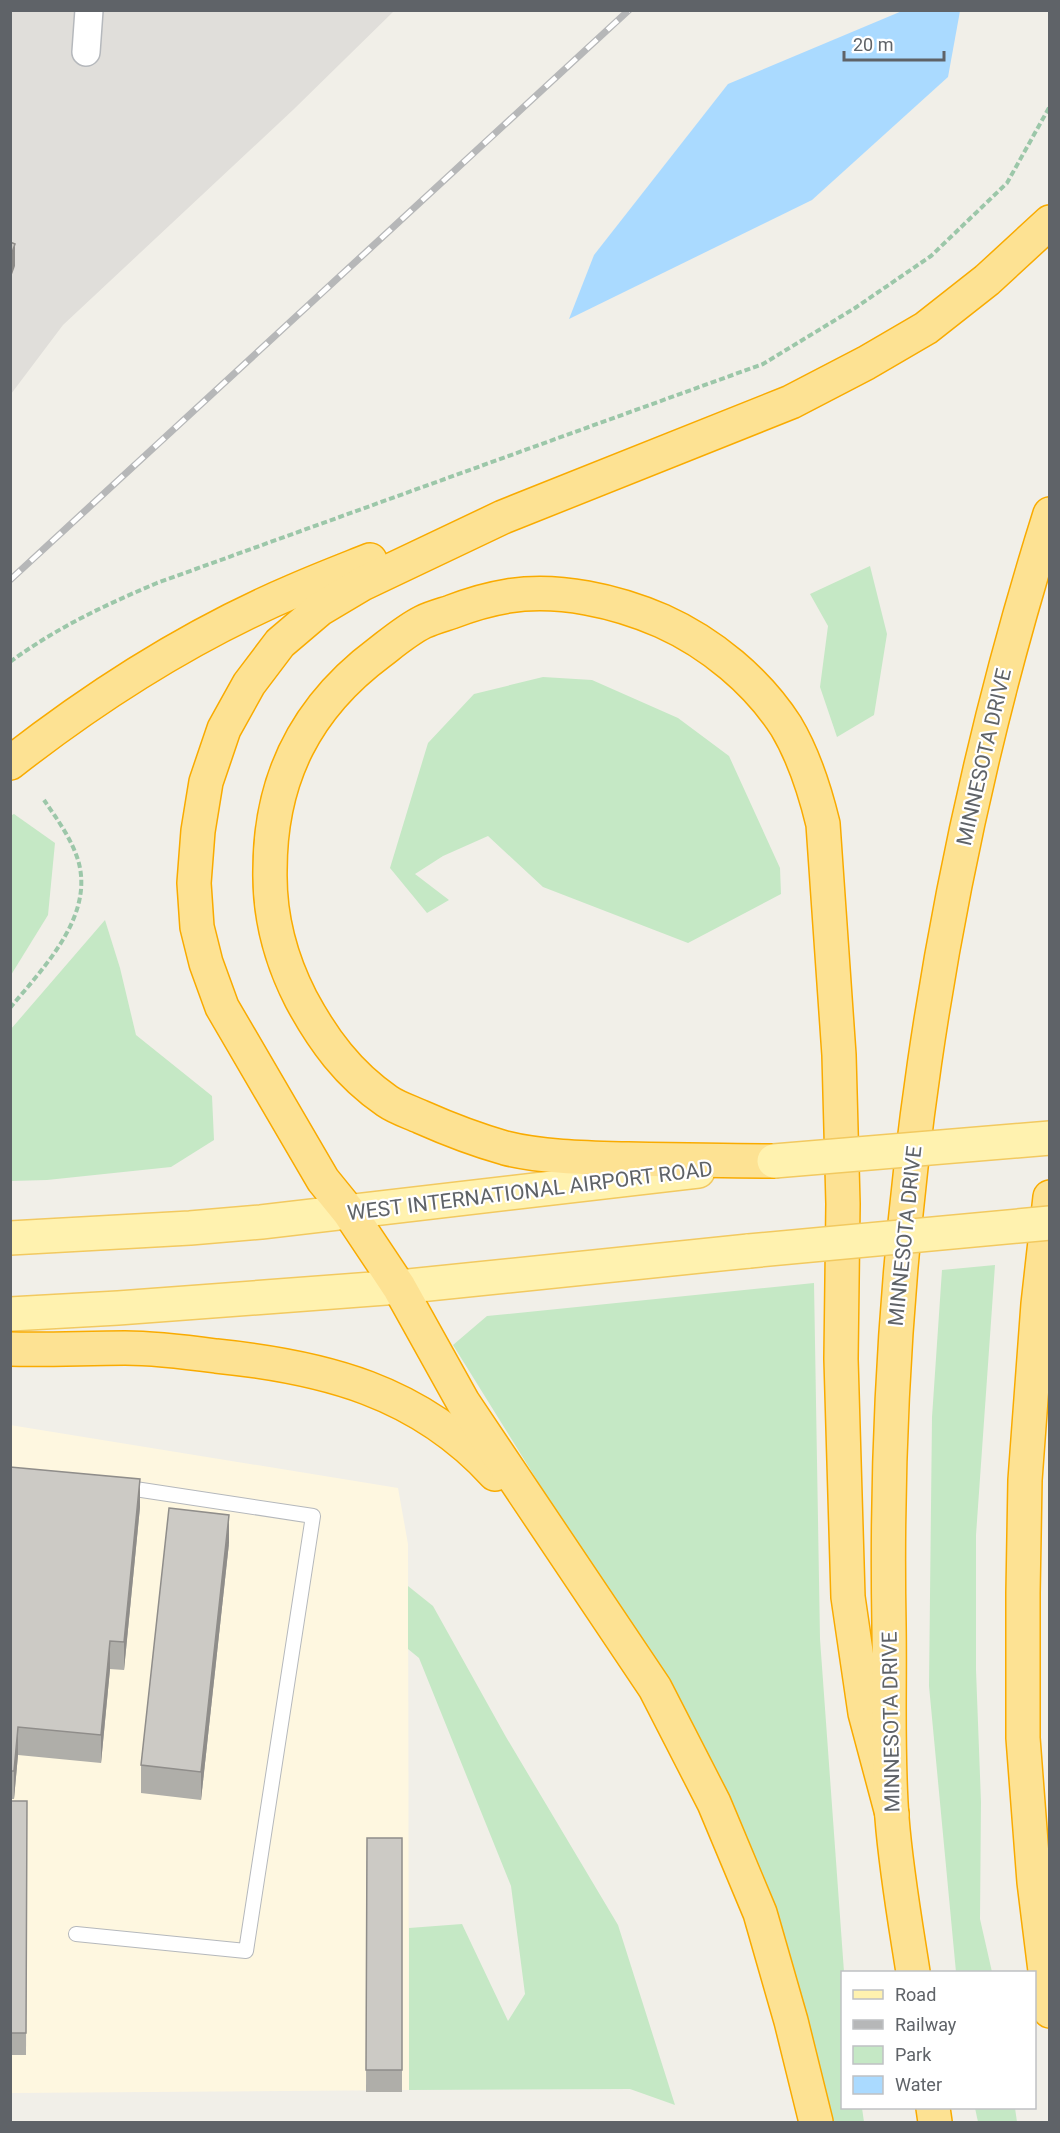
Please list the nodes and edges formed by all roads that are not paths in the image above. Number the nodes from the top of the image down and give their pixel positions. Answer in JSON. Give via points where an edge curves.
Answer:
{"nodes":[{"id":1,"x":89,"y":10,"type":"edge"},
{"id":2,"x":86,"y":52,"type":"dead end"},
{"id":3,"x":1050,"y":222,"type":"edge"},
{"id":4,"x":1050,"y":514,"type":"edge"},
{"id":5,"x":503,"y":517,"type":"junction"},
{"id":6,"x":10,"y":763,"type":"edge"},
{"id":7,"x":1050,"y":1138,"type":"edge"},
{"id":8,"x":774,"y":1161,"type":"junction"},
{"id":9,"x":1050,"y":1197,"type":"edge"},
{"id":10,"x":349,"y":1212,"type":"junction"},
{"id":11,"x":1047,"y":1234,"type":"edge"},
{"id":12,"x":10,"y":1238,"type":"edge"},
{"id":13,"x":399,"y":1287,"type":"junction"},
{"id":14,"x":1050,"y":1308,"type":"edge"},
{"id":15,"x":10,"y":1314,"type":"edge"},
{"id":16,"x":10,"y":1349,"type":"edge"},
{"id":17,"x":105,"y":1484,"type":"edge"},
{"id":18,"x":556,"y":1540,"type":"junction"},
{"id":19,"x":892,"y":1814,"type":"junction"},
{"id":20,"x":76,"y":1934,"type":"dead end"},
{"id":21,"x":913,"y":1971,"type":"edge"},
{"id":22,"x":1050,"y":2011,"type":"edge"},
{"id":23,"x":816,"y":2122,"type":"edge"}],
"edges":[{"from":1,"to":2,"type":"street"},
{"from":3,"to":5,"type":"highway","via":[[987,280],[926,328],[866,363],[791,402]]},
{"from":4,"to":19,"type":"highway","name":"MINNESOTA DRIVE","via":[[998,689],[951,900],[921,1080],[891,1393],[887,1529]]},
{"from":5,"to":6,"type":"highway","via":[[382,555],[240,617],[170,653]]},
{"from":5,"to":10,"type":"highway","via":[[362,584],[320,609],[280,643],[249,684],[224,729],[206,782],[194,883],[197,927],[206,963],[222,1007],[242,1044],[324,1180]]},
{"from":7,"to":8,"type":"main road","name":"WEST INTERNATIONAL AIRPORT ROAD","bridge":true},
{"from":8,"to":10,"type":"main road","name":"WEST INTERNATIONAL AIRPORT ROAD"},
{"from":8,"to":19,"type":"highway","via":[[582,1158],[508,1149],[441,1126],[389,1102],[339,1060],[290,977],[275,933],[270,838],[279,792],[293,751],[315,714],[356,670],[422,622],[472,604],[550,594],[594,600],[648,615],[684,631],[720,656],[756,688],[786,727],[803,761],[823,824],[839,1055],[843,1204],[841,1359],[848,1597],[865,1713]]},
{"from":9,"to":11,"type":"highway"},
{"from":10,"to":12,"type":"main road","name":"WEST INTERNATIONAL AIRPORT ROAD","via":[[190,1228]]},
{"from":10,"to":13,"type":"highway"},
{"from":11,"to":13,"type":"main road","bridge":true,"via":[[749,1251]]},
{"from":11,"to":14,"type":"highway"},
{"from":11,"to":22,"type":"highway","via":[[1025,1480],[1023,1716],[1034,1882]]},
{"from":13,"to":15,"type":"main road"},
{"from":13,"to":18,"type":"highway","via":[[463,1402]]},
{"from":16,"to":18,"type":"highway","via":[[127,1348],[260,1360],[356,1383],[392,1397],[438,1424],[476,1453]]},
{"from":17,"to":20,"type":"lane","via":[[313,1516],[246,1951]]},
{"from":18,"to":23,"type":"highway","via":[[655,1688],[714,1803],[760,1913]]},
{"from":19,"to":21,"type":"highway","name":"MINNESOTA DRIVE"}]}
